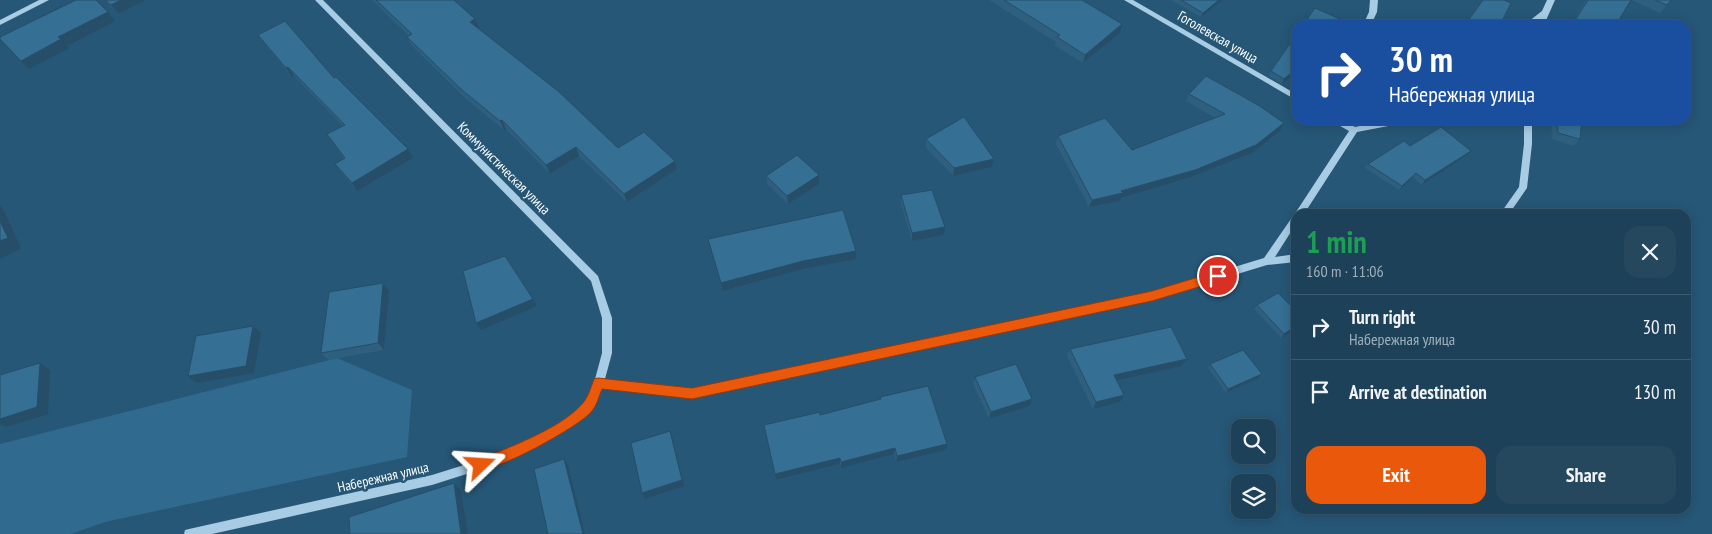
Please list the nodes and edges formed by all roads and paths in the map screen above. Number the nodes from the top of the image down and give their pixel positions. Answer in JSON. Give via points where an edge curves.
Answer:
{"nodes":[{"id":1,"x":45,"y":0,"type":"edge"},
{"id":2,"x":319,"y":0,"type":"edge"},
{"id":3,"x":1128,"y":0,"type":"edge"},
{"id":4,"x":1374,"y":0,"type":"edge"},
{"id":5,"x":1551,"y":0,"type":"edge"},
{"id":6,"x":1545,"y":12,"type":"junction"},
{"id":7,"x":1369,"y":20,"type":"edge"},
{"id":8,"x":1535,"y":20,"type":"edge"},
{"id":9,"x":1542,"y":20,"type":"edge"},
{"id":10,"x":0,"y":23,"type":"edge"},
{"id":11,"x":1291,"y":93,"type":"edge"},
{"id":12,"x":1345,"y":125,"type":"edge"},
{"id":13,"x":1379,"y":125,"type":"edge"},
{"id":14,"x":1528,"y":125,"type":"edge"},
{"id":15,"x":1354,"y":130,"type":"junction"},
{"id":16,"x":1302,"y":209,"type":"edge"},
{"id":17,"x":1508,"y":209,"type":"edge"},
{"id":18,"x":1291,"y":225,"type":"edge"},
{"id":19,"x":1291,"y":259,"type":"edge"},
{"id":20,"x":1267,"y":261,"type":"junction"},
{"id":21,"x":598,"y":383,"type":"junction"},
{"id":22,"x":188,"y":534,"type":"edge"}],
"edges":[{"from":1,"to":10,"type":"street"},
{"from":2,"to":21,"type":"street","name":"Коммунистическая улица","via":[[594,279],[607,318],[607,353]]},
{"from":3,"to":11,"type":"street","name":"Гоголевская улица"},
{"from":4,"to":7,"type":"street"},
{"from":5,"to":6,"type":"street"},
{"from":6,"to":8,"type":"street"},
{"from":6,"to":9,"type":"street"},
{"from":12,"to":15,"type":"street"},
{"from":13,"to":15,"type":"street"},
{"from":14,"to":17,"type":"street","via":[[1523,188]]},
{"from":15,"to":16,"type":"street"},
{"from":18,"to":20,"type":"street"},
{"from":19,"to":20,"type":"street"},
{"from":20,"to":21,"type":"street","via":[[1152,296],[692,394]]},
{"from":21,"to":22,"type":"street","name":"Набережная улица","via":[[588,407],[564,426],[498,460],[432,480]]}]}
